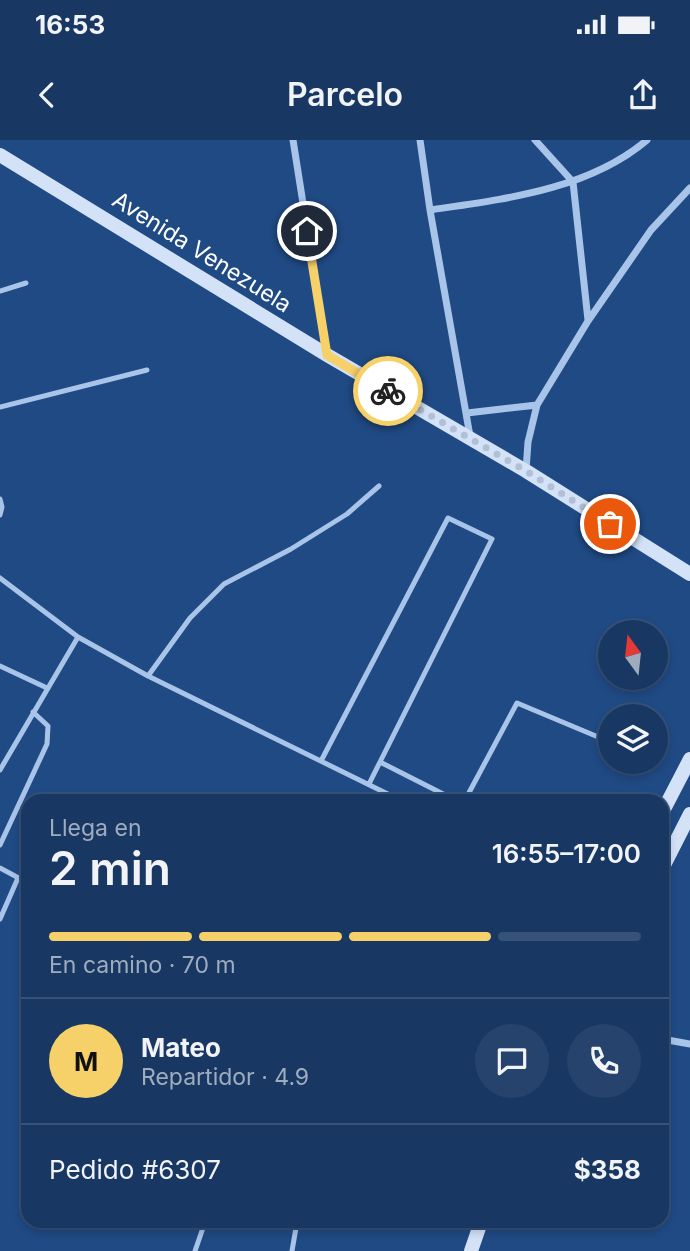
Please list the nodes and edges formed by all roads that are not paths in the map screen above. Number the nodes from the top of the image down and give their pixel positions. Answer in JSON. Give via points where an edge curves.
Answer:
{"nodes":[{"id":1,"x":293,"y":140,"type":"edge"},
{"id":2,"x":420,"y":140,"type":"edge"},
{"id":3,"x":535,"y":140,"type":"edge"},
{"id":4,"x":647,"y":140,"type":"edge"},
{"id":5,"x":0,"y":155,"type":"edge"},
{"id":6,"x":573,"y":182,"type":"junction"},
{"id":7,"x":690,"y":188,"type":"edge"},
{"id":8,"x":430,"y":210,"type":"junction"},
{"id":9,"x":26,"y":283,"type":"dead end"},
{"id":10,"x":0,"y":291,"type":"edge"},
{"id":11,"x":588,"y":321,"type":"junction"},
{"id":12,"x":327,"y":355,"type":"junction"},
{"id":13,"x":147,"y":370,"type":"dead end"},
{"id":14,"x":537,"y":405,"type":"junction"},
{"id":15,"x":0,"y":407,"type":"edge"},
{"id":16,"x":467,"y":413,"type":"junction"},
{"id":17,"x":470,"y":439,"type":"junction"},
{"id":18,"x":526,"y":471,"type":"junction"},
{"id":19,"x":379,"y":486,"type":"dead end"},
{"id":20,"x":0,"y":499,"type":"edge"},
{"id":21,"x":0,"y":515,"type":"edge"},
{"id":22,"x":690,"y":574,"type":"edge"},
{"id":23,"x":0,"y":578,"type":"edge"},
{"id":24,"x":78,"y":637,"type":"junction"},
{"id":25,"x":0,"y":666,"type":"edge"},
{"id":26,"x":148,"y":676,"type":"junction"},
{"id":27,"x":47,"y":688,"type":"junction"},
{"id":28,"x":33,"y":712,"type":"junction"},
{"id":29,"x":598,"y":737,"type":"edge"},
{"id":30,"x":690,"y":760,"type":"edge"},
{"id":31,"x":321,"y":761,"type":"junction"},
{"id":32,"x":380,"y":762,"type":"junction"},
{"id":33,"x":0,"y":770,"type":"edge"},
{"id":34,"x":369,"y":784,"type":"junction"},
{"id":35,"x":24,"y":794,"type":"edge"},
{"id":36,"x":388,"y":794,"type":"edge"},
{"id":37,"x":445,"y":794,"type":"edge"},
{"id":38,"x":466,"y":794,"type":"edge"},
{"id":39,"x":21,"y":800,"type":"edge"},
{"id":40,"x":669,"y":800,"type":"edge"},
{"id":41,"x":690,"y":814,"type":"edge"},
{"id":42,"x":0,"y":845,"type":"edge"},
{"id":43,"x":669,"y":855,"type":"edge"},
{"id":44,"x":0,"y":868,"type":"edge"},
{"id":45,"x":18,"y":878,"type":"junction"},
{"id":46,"x":21,"y":880,"type":"edge"},
{"id":47,"x":0,"y":919,"type":"edge"},
{"id":48,"x":669,"y":1040,"type":"edge"},
{"id":49,"x":690,"y":1044,"type":"edge"},
{"id":50,"x":203,"y":1228,"type":"edge"},
{"id":51,"x":296,"y":1228,"type":"edge"},
{"id":52,"x":479,"y":1228,"type":"edge"},
{"id":53,"x":488,"y":1228,"type":"edge"},
{"id":54,"x":474,"y":1245,"type":"edge"},
{"id":55,"x":195,"y":1251,"type":"edge"},
{"id":56,"x":292,"y":1251,"type":"edge"}],
"edges":[{"from":1,"to":12,"type":"street"},
{"from":2,"to":8,"type":"street"},
{"from":3,"to":6,"type":"street"},
{"from":4,"to":6,"type":"street","via":[[596,173]]},
{"from":5,"to":12,"type":"street","name":"Avenida Venezuela"},
{"from":6,"to":8,"type":"street"},
{"from":6,"to":11,"type":"street"},
{"from":7,"to":11,"type":"street","via":[[651,230]]},
{"from":8,"to":16,"type":"street"},
{"from":9,"to":10,"type":"lane"},
{"from":11,"to":14,"type":"street"},
{"from":12,"to":17,"type":"street","name":"Avenida Venezuela"},
{"from":13,"to":15,"type":"lane"},
{"from":14,"to":16,"type":"street"},
{"from":14,"to":18,"type":"street"},
{"from":16,"to":17,"type":"street"},
{"from":17,"to":18,"type":"street","name":"Avenida Venezuela"},
{"from":18,"to":22,"type":"street","name":"Avenida Venezuela"},
{"from":19,"to":26,"type":"lane","via":[[347,514],[224,584],[190,618]]},
{"from":20,"to":21,"type":"lane"},
{"from":23,"to":24,"type":"lane"},
{"from":24,"to":26,"type":"lane"},
{"from":24,"to":27,"type":"lane"},
{"from":25,"to":27,"type":"lane"},
{"from":26,"to":31,"type":"lane"},
{"from":27,"to":28,"type":"lane"},
{"from":28,"to":33,"type":"lane"},
{"from":28,"to":35,"type":"lane","via":[[48,726],[47,744]]},
{"from":29,"to":38,"type":"lane","via":[[517,703]]},
{"from":30,"to":40,"type":"street"},
{"from":31,"to":32,"type":"lane","via":[[448,518],[492,539]]},
{"from":31,"to":34,"type":"lane"},
{"from":32,"to":34,"type":"lane"},
{"from":32,"to":37,"type":"lane"},
{"from":34,"to":36,"type":"lane"},
{"from":39,"to":42,"type":"lane"},
{"from":41,"to":43,"type":"street"},
{"from":44,"to":45,"type":"lane"},
{"from":45,"to":46,"type":"lane"},
{"from":45,"to":47,"type":"lane"},
{"from":48,"to":49,"type":"street"},
{"from":50,"to":55,"type":"lane"},
{"from":51,"to":56,"type":"lane"},
{"from":52,"to":54,"type":"street"},
{"from":53,"to":54,"type":"street"}]}
